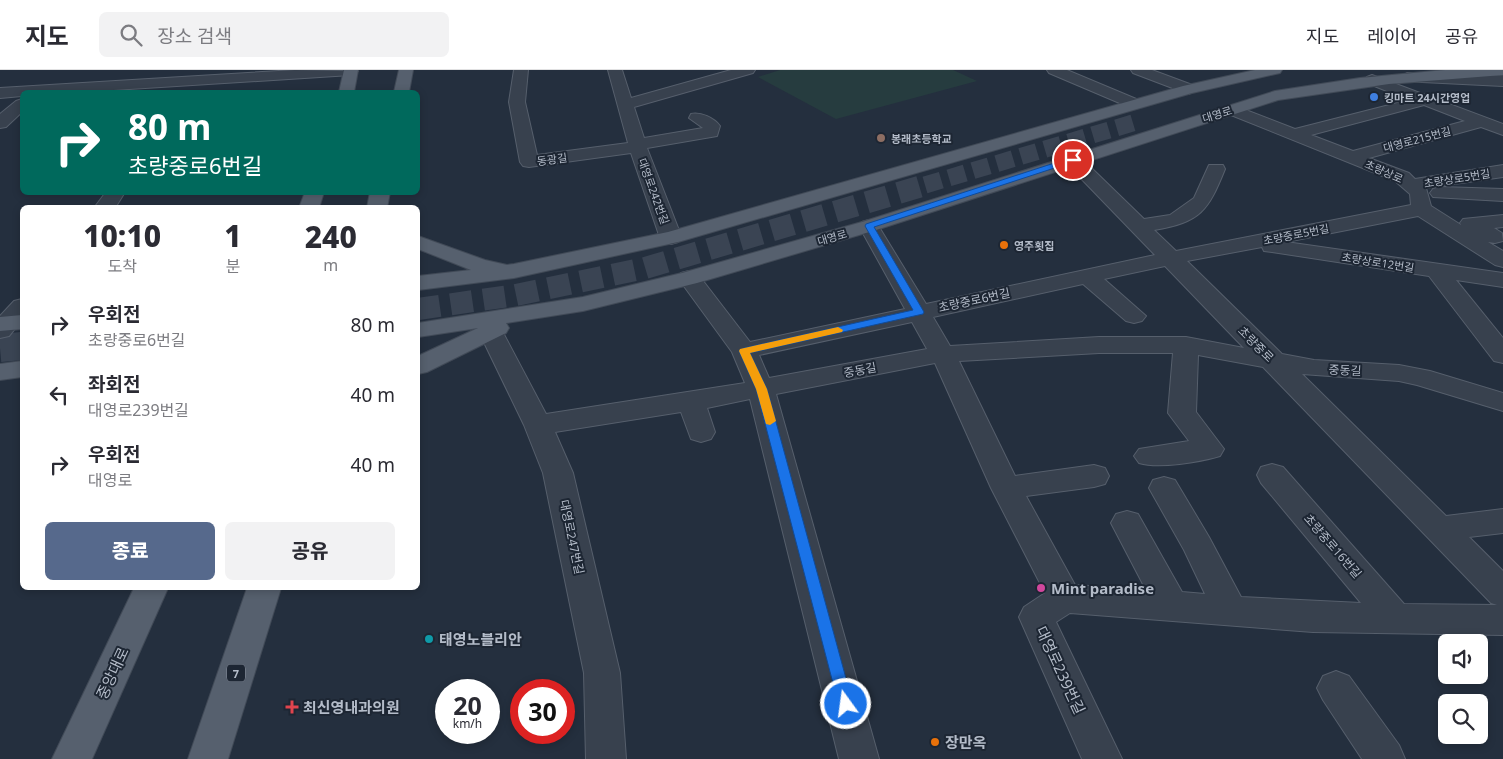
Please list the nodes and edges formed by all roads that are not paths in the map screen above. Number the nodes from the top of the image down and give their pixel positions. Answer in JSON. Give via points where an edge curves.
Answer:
{"nodes":[{"id":1,"x":406,"y":70,"type":"edge"},
{"id":2,"x":521,"y":70,"type":"edge"},
{"id":3,"x":615,"y":70,"type":"edge"},
{"id":4,"x":748,"y":70,"type":"edge"},
{"id":5,"x":1054,"y":70,"type":"edge"},
{"id":6,"x":1138,"y":70,"type":"edge"},
{"id":7,"x":1275,"y":70,"type":"edge"},
{"id":8,"x":351,"y":71,"type":"edge"},
{"id":9,"x":58,"y":75,"type":"dead end"},
{"id":10,"x":213,"y":75,"type":"edge"},
{"id":11,"x":1228,"y":75,"type":"edge"},
{"id":12,"x":1501,"y":77,"type":"edge"},
{"id":13,"x":1372,"y":80,"type":"junction"},
{"id":14,"x":1189,"y":88,"type":"junction"},
{"id":15,"x":40,"y":90,"type":"edge"},
{"id":16,"x":59,"y":90,"type":"edge"},
{"id":17,"x":201,"y":90,"type":"edge"},
{"id":18,"x":347,"y":90,"type":"edge"},
{"id":19,"x":402,"y":90,"type":"edge"},
{"id":20,"x":20,"y":92,"type":"edge"},
{"id":21,"x":0,"y":93,"type":"edge"},
{"id":22,"x":1275,"y":96,"type":"junction"},
{"id":23,"x":1422,"y":101,"type":"junction"},
{"id":24,"x":626,"y":104,"type":"junction"},
{"id":25,"x":20,"y":106,"type":"edge"},
{"id":26,"x":1232,"y":110,"type":"junction"},
{"id":27,"x":1144,"y":113,"type":"junction"},
{"id":28,"x":1464,"y":116,"type":"junction"},
{"id":29,"x":697,"y":118,"type":"dead end"},
{"id":30,"x":1481,"y":122,"type":"junction"},
{"id":31,"x":0,"y":123,"type":"edge"},
{"id":32,"x":1503,"y":130,"type":"edge"},
{"id":33,"x":1294,"y":134,"type":"junction"},
{"id":34,"x":637,"y":145,"type":"junction"},
{"id":35,"x":1352,"y":157,"type":"junction"},
{"id":36,"x":1073,"y":160,"type":"junction"},
{"id":37,"x":1216,"y":169,"type":"dead end"},
{"id":38,"x":1503,"y":171,"type":"edge"},
{"id":39,"x":1417,"y":195,"type":"junction"},
{"id":40,"x":1503,"y":195,"type":"edge"},
{"id":41,"x":1503,"y":222,"type":"edge"},
{"id":42,"x":870,"y":226,"type":"junction"},
{"id":43,"x":1139,"y":226,"type":"junction"},
{"id":44,"x":671,"y":238,"type":"junction"},
{"id":45,"x":420,"y":243,"type":"edge"},
{"id":46,"x":1253,"y":243,"type":"junction"},
{"id":47,"x":1503,"y":243,"type":"edge"},
{"id":48,"x":1480,"y":246,"type":"junction"},
{"id":49,"x":1171,"y":258,"type":"junction"},
{"id":50,"x":1503,"y":260,"type":"edge"},
{"id":51,"x":1436,"y":270,"type":"junction"},
{"id":52,"x":514,"y":271,"type":"junction"},
{"id":53,"x":1087,"y":276,"type":"junction"},
{"id":54,"x":689,"y":278,"type":"junction"},
{"id":55,"x":1503,"y":280,"type":"edge"},
{"id":56,"x":420,"y":283,"type":"edge"},
{"id":57,"x":583,"y":304,"type":"junction"},
{"id":58,"x":919,"y":312,"type":"junction"},
{"id":59,"x":1134,"y":316,"type":"dead end"},
{"id":60,"x":420,"y":330,"type":"edge"},
{"id":61,"x":490,"y":330,"type":"junction"},
{"id":62,"x":1186,"y":345,"type":"junction"},
{"id":63,"x":744,"y":351,"type":"junction"},
{"id":64,"x":942,"y":354,"type":"junction"},
{"id":65,"x":1503,"y":355,"type":"edge"},
{"id":66,"x":1274,"y":362,"type":"junction"},
{"id":67,"x":420,"y":365,"type":"edge"},
{"id":68,"x":20,"y":369,"type":"edge"},
{"id":69,"x":0,"y":372,"type":"edge"},
{"id":70,"x":1455,"y":378,"type":"dead end"},
{"id":71,"x":761,"y":389,"type":"junction"},
{"id":72,"x":1503,"y":396,"type":"edge"},
{"id":73,"x":691,"y":402,"type":"junction"},
{"id":74,"x":1503,"y":402,"type":"edge"},
{"id":75,"x":538,"y":424,"type":"junction"},
{"id":76,"x":701,"y":432,"type":"dead end"},
{"id":77,"x":1148,"y":456,"type":"dead end"},
{"id":78,"x":1272,"y":475,"type":"dead end"},
{"id":79,"x":1094,"y":476,"type":"dead end"},
{"id":80,"x":1006,"y":488,"type":"junction"},
{"id":81,"x":1164,"y":488,"type":"dead end"},
{"id":82,"x":1503,"y":522,"type":"edge"},
{"id":83,"x":1127,"y":523,"type":"dead end"},
{"id":84,"x":1440,"y":529,"type":"junction"},
{"id":85,"x":150,"y":590,"type":"edge"},
{"id":86,"x":263,"y":590,"type":"edge"},
{"id":87,"x":1503,"y":593,"type":"edge"},
{"id":88,"x":1065,"y":598,"type":"junction"},
{"id":89,"x":1172,"y":606,"type":"junction"},
{"id":90,"x":1230,"y":610,"type":"junction"},
{"id":91,"x":1394,"y":617,"type":"junction"},
{"id":92,"x":1503,"y":620,"type":"edge"},
{"id":93,"x":1336,"y":688,"type":"dead end"},
{"id":94,"x":72,"y":759,"type":"edge"},
{"id":95,"x":208,"y":759,"type":"edge"},
{"id":96,"x":606,"y":759,"type":"edge"},
{"id":97,"x":859,"y":759,"type":"edge"},
{"id":98,"x":1102,"y":759,"type":"edge"},
{"id":99,"x":1385,"y":759,"type":"edge"}],
"edges":[{"from":1,"to":19,"type":"main road"},
{"from":2,"to":34,"type":"street","name":"동광길","via":[[517,102],[529,162]]},
{"from":3,"to":24,"type":"street","name":"대영로242번길"},
{"from":4,"to":24,"type":"street"},
{"from":5,"to":27,"type":"street"},
{"from":6,"to":14,"type":"street"},
{"from":7,"to":11,"type":"main road"},
{"from":8,"to":10,"type":"street"},
{"from":8,"to":18,"type":"main road"},
{"from":9,"to":15,"type":"street"},
{"from":10,"to":16,"type":"street"},
{"from":10,"to":17,"type":"street"},
{"from":11,"to":14,"type":"main road"},
{"from":11,"to":27,"type":"main road","via":[[1203,94]]},
{"from":12,"to":13,"type":"main road","name":"대영로"},
{"from":12,"to":28,"type":"street","name":"대영로215번길","via":[[1500,88]]},
{"from":13,"to":22,"type":"main road","name":"대영로"},
{"from":13,"to":23,"type":"street","name":"대영로215번길"},
{"from":14,"to":27,"type":"main road"},
{"from":20,"to":21,"type":"street"},
{"from":22,"to":26,"type":"main road","name":"대영로"},
{"from":22,"to":27,"type":"main road"},
{"from":23,"to":28,"type":"street","name":"대영로215번길"},
{"from":23,"to":33,"type":"street"},
{"from":24,"to":34,"type":"street","name":"대영로242번길"},
{"from":25,"to":31,"type":"street"},
{"from":26,"to":33,"type":"street","name":"초량상로"},
{"from":26,"to":36,"type":"main road","name":"대영로"},
{"from":27,"to":44,"type":"main road"},
{"from":28,"to":30,"type":"street","name":"대영로215번길"},
{"from":29,"to":34,"type":"street","name":"대영로242번길","via":[[712,126],[711,132]]},
{"from":30,"to":32,"type":"street","name":"대영로215번길"},
{"from":30,"to":35,"type":"street","name":"대영로215번길"},
{"from":33,"to":35,"type":"street","name":"초량상로"},
{"from":34,"to":44,"type":"street","name":"대영로242번길"},
{"from":35,"to":39,"type":"street","name":"초량상로","via":[[1402,177]]},
{"from":36,"to":42,"type":"main road","name":"대영로"},
{"from":36,"to":43,"type":"street","name":"초량중로"},
{"from":37,"to":43,"type":"street","via":[[1202,202],[1176,220]]},
{"from":38,"to":39,"type":"street","name":"초량상로5번길"},
{"from":39,"to":40,"type":"street"},
{"from":39,"to":46,"type":"street","name":"초량중로5번길"},
{"from":39,"to":48,"type":"street","name":"초량상로"},
{"from":41,"to":47,"type":"street","via":[[1470,223]]},
{"from":42,"to":54,"type":"main road","name":"대영로"},
{"from":42,"to":58,"type":"street"},
{"from":43,"to":49,"type":"street","name":"초량중로"},
{"from":44,"to":52,"type":"main road"},
{"from":45,"to":52,"type":"main road","via":[[481,266]]},
{"from":46,"to":49,"type":"street","name":"초량중로5번길"},
{"from":46,"to":51,"type":"street","name":"초량상로12번길"},
{"from":47,"to":48,"type":"street"},
{"from":48,"to":50,"type":"street","name":"초량상로"},
{"from":49,"to":53,"type":"street","name":"초량중로6번길"},
{"from":49,"to":66,"type":"street","name":"초량중로"},
{"from":51,"to":55,"type":"street","name":"초량상로12번길"},
{"from":51,"to":65,"type":"street"},
{"from":52,"to":56,"type":"main road"},
{"from":53,"to":58,"type":"street","name":"초량중로6번길"},
{"from":53,"to":59,"type":"street"},
{"from":54,"to":57,"type":"main road","name":"대영로"},
{"from":54,"to":63,"type":"street"},
{"from":57,"to":60,"type":"main road","name":"대영로"},
{"from":57,"to":61,"type":"main road"},
{"from":58,"to":63,"type":"street","name":"초량중로6번길"},
{"from":58,"to":64,"type":"street"},
{"from":61,"to":67,"type":"main road"},
{"from":61,"to":75,"type":"street","name":"대영로247번길"},
{"from":62,"to":64,"type":"street","name":"중동길","via":[[1099,345]]},
{"from":62,"to":66,"type":"street","name":"중동길"},
{"from":62,"to":77,"type":"street","via":[[1182,413],[1210,450]]},
{"from":63,"to":71,"type":"street"},
{"from":64,"to":71,"type":"street","name":"중동길"},
{"from":64,"to":80,"type":"street"},
{"from":66,"to":74,"type":"street","name":"중동길","via":[[1325,370],[1407,374]]},
{"from":66,"to":84,"type":"street","name":"초량중로"},
{"from":68,"to":69,"type":"main road"},
{"from":70,"to":72,"type":"street","via":[[1500,392]]},
{"from":71,"to":73,"type":"street","name":"중동길"},
{"from":71,"to":97,"type":"street"},
{"from":73,"to":75,"type":"street","name":"중동길"},
{"from":73,"to":76,"type":"street"},
{"from":75,"to":96,"type":"street","name":"대영로247번길","via":[[558,473],[602,673]]},
{"from":78,"to":91,"type":"street","name":"초량중로16번길"},
{"from":79,"to":80,"type":"street"},
{"from":80,"to":88,"type":"street"},
{"from":81,"to":90,"type":"street"},
{"from":82,"to":84,"type":"street"},
{"from":83,"to":89,"type":"street"},
{"from":84,"to":87,"type":"street","name":"초량중로"},
{"from":85,"to":94,"type":"main road","name":"중앙대로"},
{"from":86,"to":95,"type":"main road","number":"7"},
{"from":88,"to":89,"type":"street"},
{"from":88,"to":98,"type":"street","name":"대영로239번길","via":[[1036,617]]},
{"from":89,"to":90,"type":"street"},
{"from":90,"to":91,"type":"street","via":[[1313,617]]},
{"from":91,"to":92,"type":"street"},
{"from":93,"to":99,"type":"street"}]}
